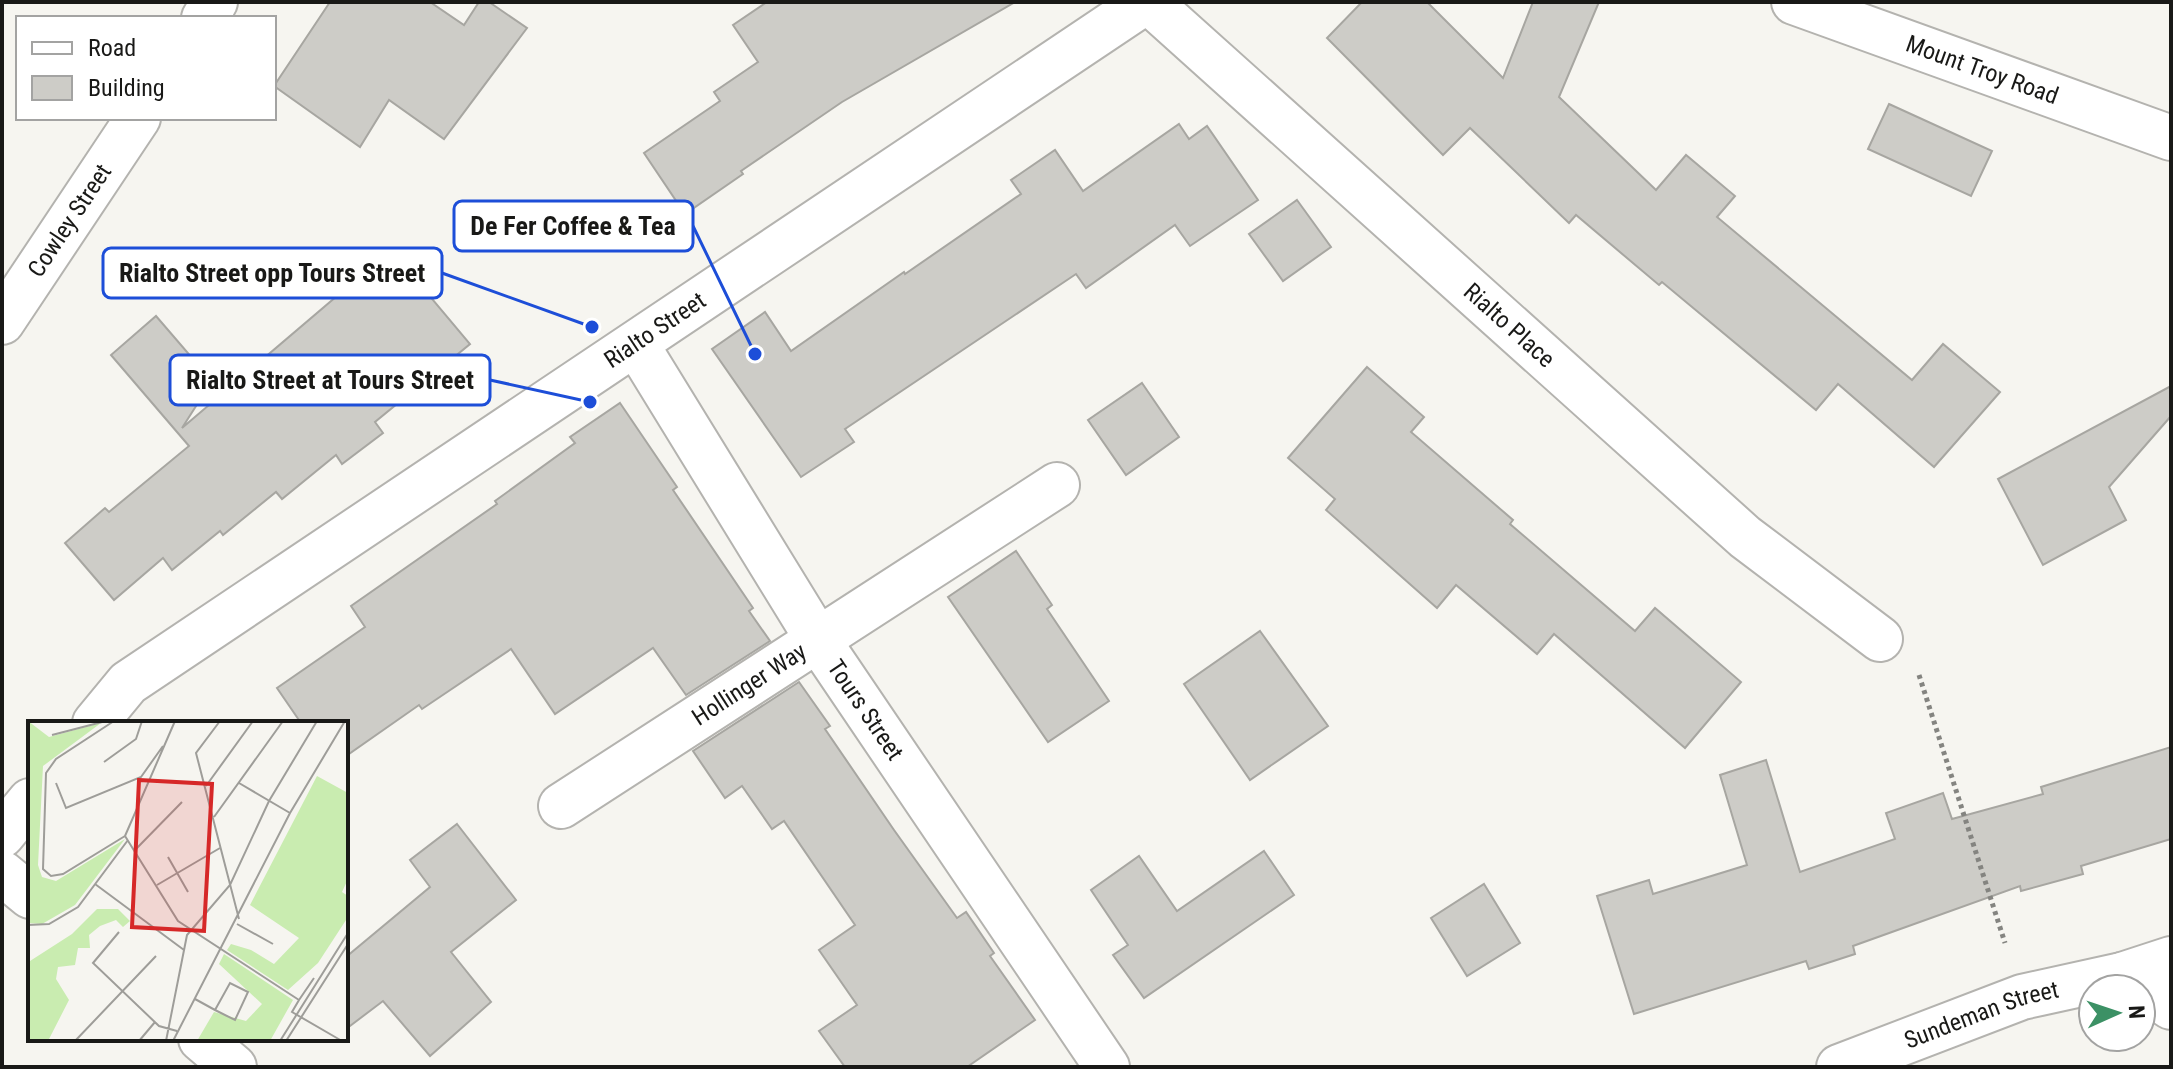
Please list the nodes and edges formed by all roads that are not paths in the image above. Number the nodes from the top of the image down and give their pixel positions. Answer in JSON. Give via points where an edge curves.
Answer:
{"nodes":[{"id":1,"x":1147,"y":2,"type":"edge"},
{"id":2,"x":1794,"y":2,"type":"edge"},
{"id":3,"x":137,"y":120,"type":"edge"},
{"id":4,"x":2171,"y":138,"type":"edge"},
{"id":5,"x":2,"y":322,"type":"edge"},
{"id":6,"x":636,"y":344,"type":"junction"},
{"id":7,"x":1057,"y":485,"type":"dead end"},
{"id":8,"x":1880,"y":639,"type":"road end"},
{"id":9,"x":818,"y":640,"type":"junction"},
{"id":10,"x":97,"y":721,"type":"edge"},
{"id":11,"x":28,"y":803,"type":"edge"},
{"id":12,"x":561,"y":806,"type":"dead end"},
{"id":13,"x":2,"y":835,"type":"edge"},
{"id":14,"x":2,"y":873,"type":"edge"},
{"id":15,"x":28,"y":894,"type":"edge"},
{"id":16,"x":2171,"y":959,"type":"edge"},
{"id":17,"x":2128,"y":973,"type":"edge"},
{"id":18,"x":2077,"y":985,"type":"edge"},
{"id":19,"x":203,"y":1041,"type":"edge"},
{"id":20,"x":234,"y":1067,"type":"edge"},
{"id":21,"x":1107,"y":1067,"type":"edge"},
{"id":22,"x":1839,"y":1067,"type":"edge"}],
"edges":[{"from":1,"to":6,"type":"street","name":"Rialto Street"},
{"from":1,"to":8,"type":"street","name":"Rialto Place","via":[[1745,537]]},
{"from":2,"to":4,"type":"street","name":"Mount Troy Road"},
{"from":3,"to":5,"type":"street","name":"Cowley Street"},
{"from":6,"to":9,"type":"street","name":"Tours Street"},
{"from":6,"to":10,"type":"street","name":"Rialto Street","via":[[128,683]]},
{"from":7,"to":9,"type":"street","name":"Hollinger Way"},
{"from":9,"to":12,"type":"street","name":"Hollinger Way"},
{"from":9,"to":21,"type":"street","name":"Tours Street"},
{"from":11,"to":13,"type":"street"},
{"from":14,"to":15,"type":"street"},
{"from":16,"to":17,"type":"street","name":"Sundeman Street"},
{"from":18,"to":22,"type":"street","name":"Sundeman Street","via":[[2022,997]]},
{"from":19,"to":20,"type":"street"}]}
